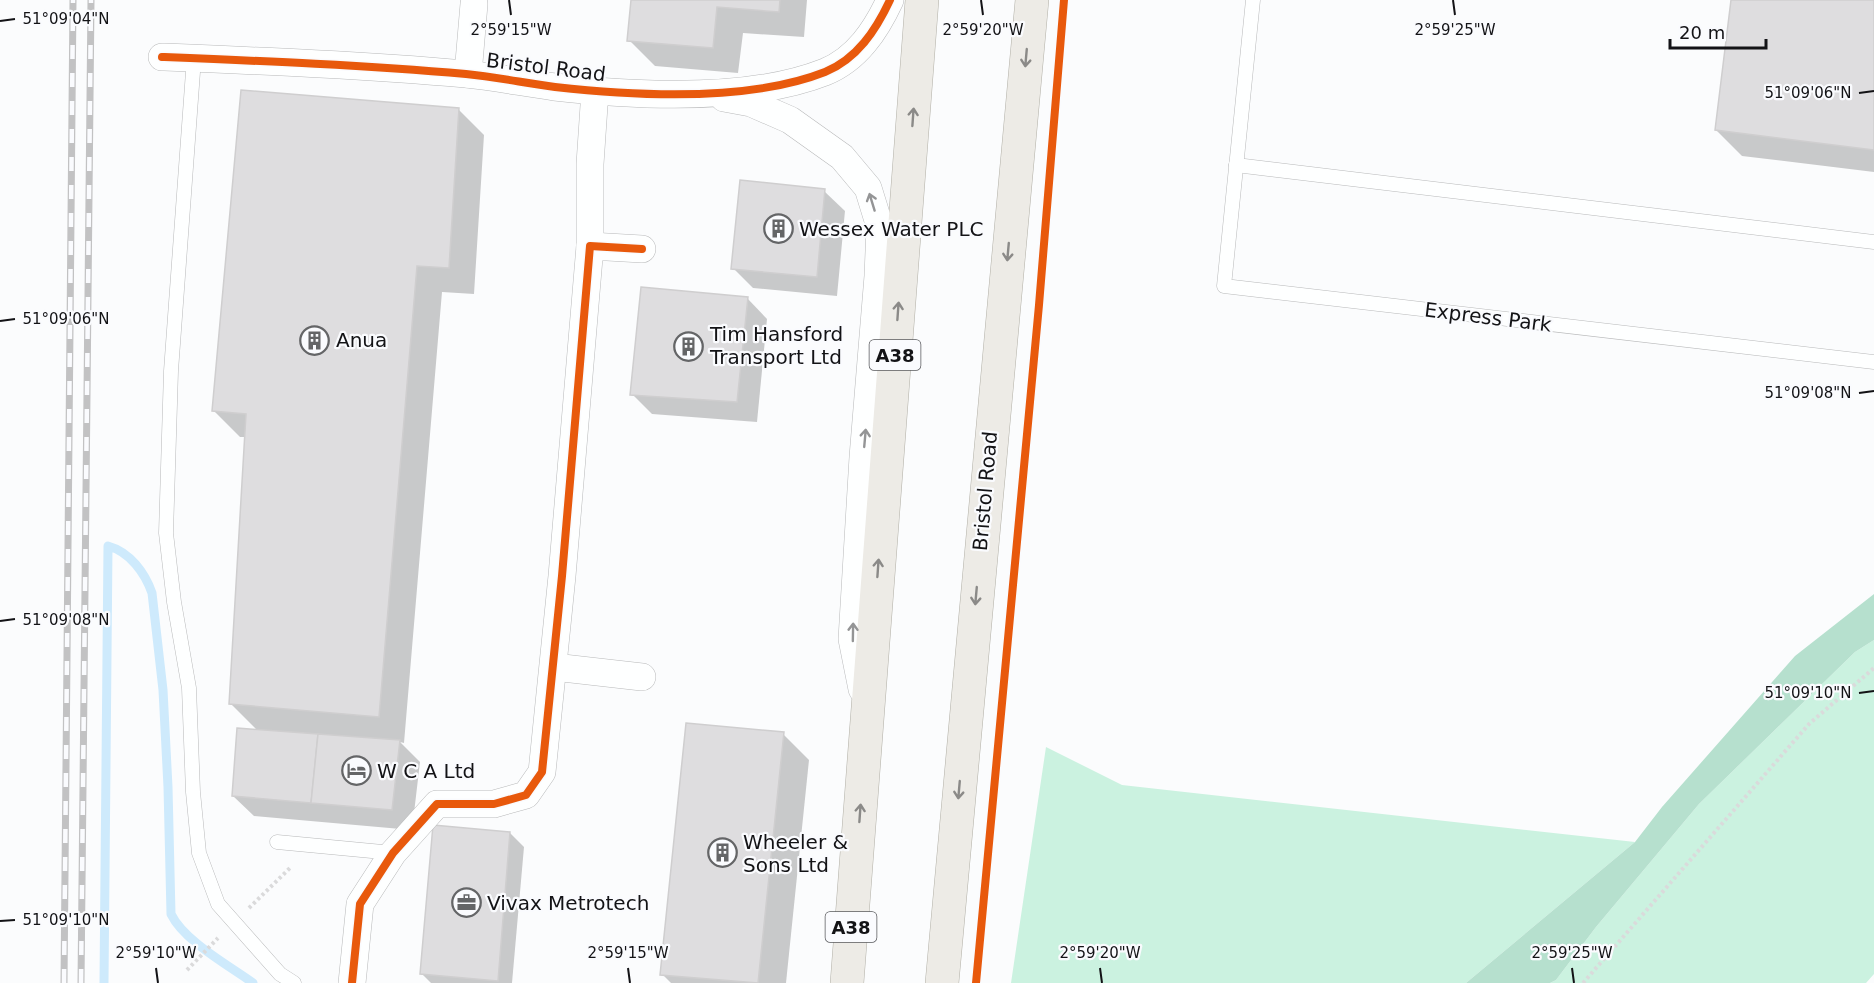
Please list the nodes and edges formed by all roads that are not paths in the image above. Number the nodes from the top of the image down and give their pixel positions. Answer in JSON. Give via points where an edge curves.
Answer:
{"nodes":[{"id":1,"x":890,"y":0,"type":"edge"},
{"id":2,"x":922,"y":0,"type":"edge"},
{"id":3,"x":1032,"y":0,"type":"edge"},
{"id":4,"x":1253,"y":0,"type":"edge"},
{"id":5,"x":474,"y":4,"type":"dead end"},
{"id":6,"x":162,"y":57,"type":"dead end"},
{"id":7,"x":194,"y":58,"type":"junction"},
{"id":8,"x":468,"y":74,"type":"junction"},
{"id":9,"x":596,"y":91,"type":"junction"},
{"id":10,"x":707,"y":94,"type":"junction"},
{"id":11,"x":1236,"y":165,"type":"junction"},
{"id":12,"x":1874,"y":242,"type":"edge"},
{"id":13,"x":590,"y":246,"type":"junction"},
{"id":14,"x":642,"y":249,"type":"dead end"},
{"id":15,"x":1874,"y":362,"type":"edge"},
{"id":16,"x":554,"y":667,"type":"junction"},
{"id":17,"x":642,"y":677,"type":"dead end"},
{"id":18,"x":867,"y":710,"type":"junction"},
{"id":19,"x":277,"y":842,"type":"dead end"},
{"id":20,"x":393,"y":853,"type":"junction"},
{"id":21,"x":294,"y":983,"type":"edge"},
{"id":22,"x":352,"y":983,"type":"edge"},
{"id":23,"x":847,"y":983,"type":"edge"},
{"id":24,"x":942,"y":983,"type":"edge"}],
"edges":[{"from":1,"to":10,"type":"street","name":"Bristol Road","via":[[878,25],[855,53],[827,71],[788,84]]},
{"from":18,"to":2,"type":"main road","name":"Bristol Road","number":"A38","one_way":true},
{"from":3,"to":24,"type":"main road","name":"Bristol Road","one_way":true},
{"from":4,"to":11,"type":"lane","name":"Express Park"},
{"from":5,"to":8,"type":"street"},
{"from":6,"to":7,"type":"street","name":"Bristol Road"},
{"from":7,"to":8,"type":"street","name":"Bristol Road"},
{"from":7,"to":21,"type":"lane","via":[[171,371],[166,533],[189,688],[199,853],[218,904],[280,974]]},
{"from":8,"to":9,"type":"street","name":"Bristol Road"},
{"from":9,"to":10,"type":"street","name":"Bristol Road"},
{"from":9,"to":13,"type":"street","via":[[590,164]]},
{"from":18,"to":10,"type":"street","name":"Bristol Road","one_way":true,"via":[[852,639],[880,227],[868,188],[842,157],[790,120],[751,103]]},
{"from":11,"to":12,"type":"lane"},
{"from":11,"to":15,"type":"lane","name":"Express Park","via":[[1224,286]]},
{"from":13,"to":14,"type":"street"},
{"from":13,"to":16,"type":"street"},
{"from":16,"to":17,"type":"street"},
{"from":16,"to":20,"type":"street","via":[[542,772],[526,795],[494,804],[437,804]]},
{"from":23,"to":18,"type":"main road","name":"Bristol Road","number":"A38","one_way":true},
{"from":19,"to":20,"type":"lane"},
{"from":20,"to":22,"type":"street","via":[[360,904]]}]}
